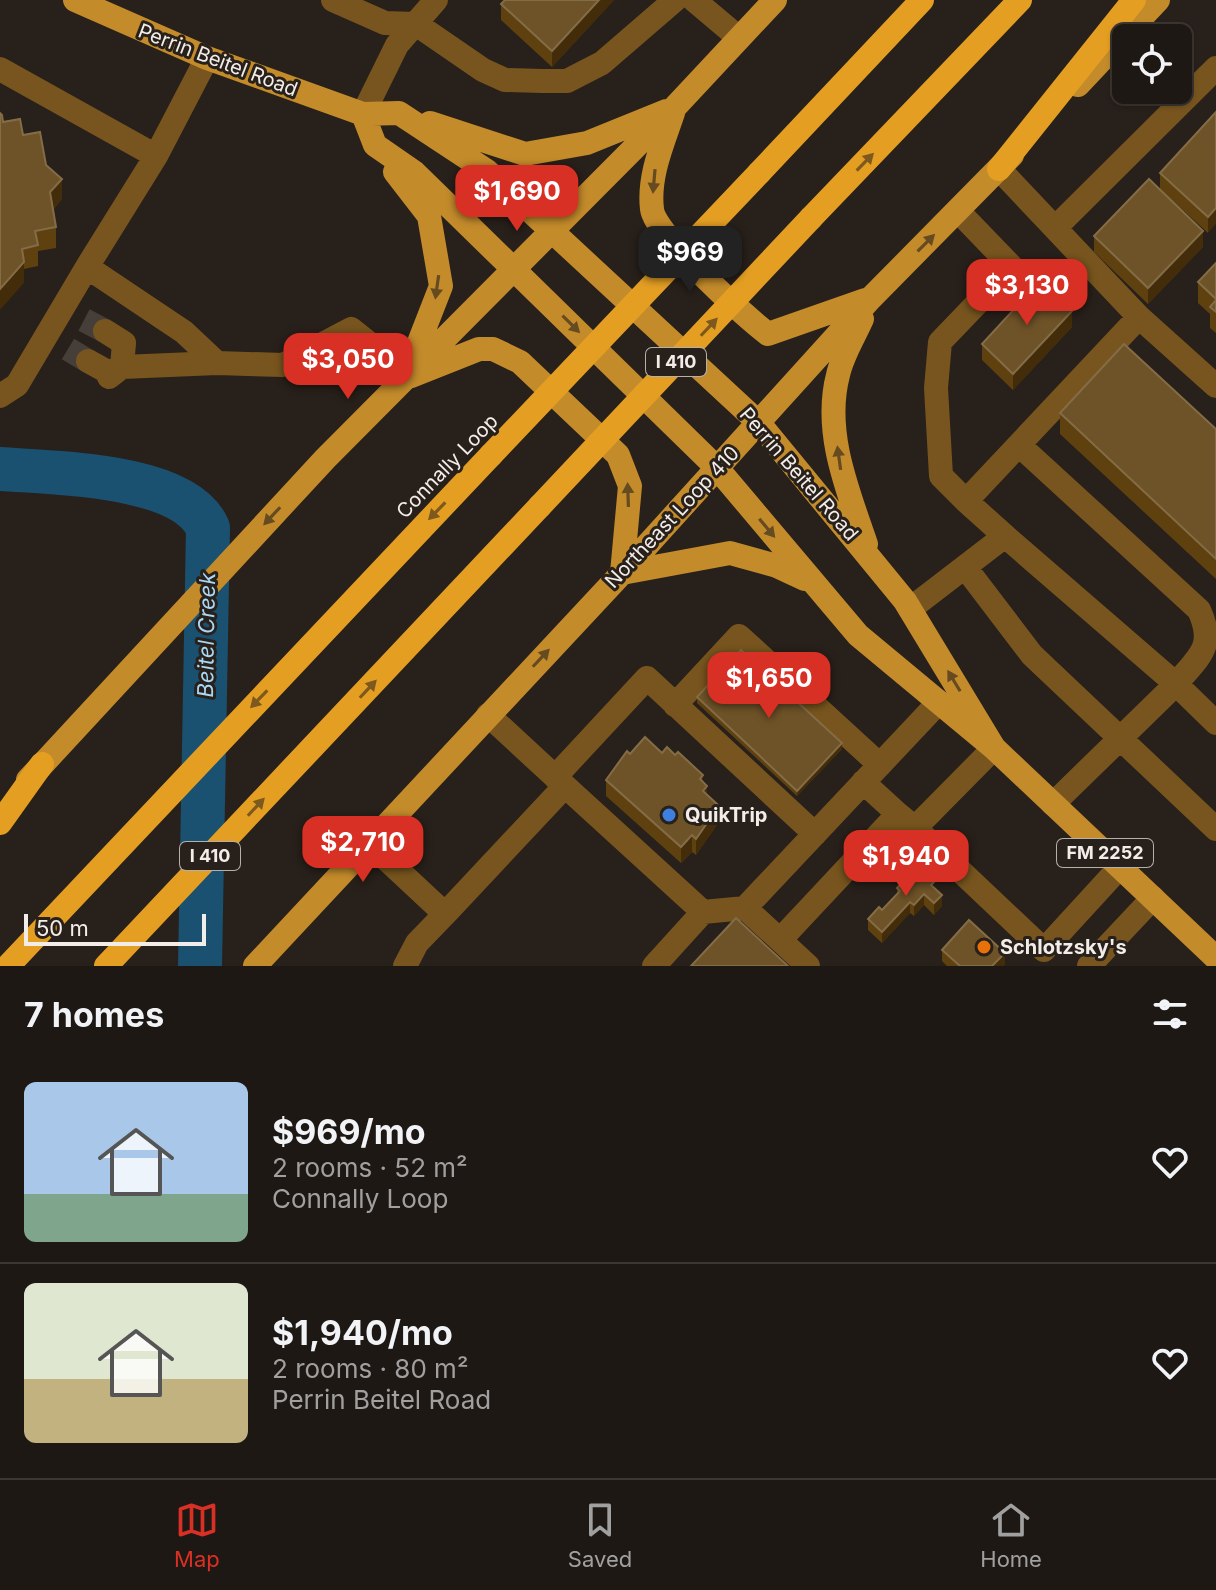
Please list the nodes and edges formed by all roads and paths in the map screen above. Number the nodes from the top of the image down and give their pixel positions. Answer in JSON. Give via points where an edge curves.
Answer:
{"nodes":[{"id":1,"x":75,"y":0,"type":"edge"},
{"id":2,"x":333,"y":0,"type":"edge"},
{"id":3,"x":436,"y":0,"type":"edge"},
{"id":4,"x":675,"y":0,"type":"edge"},
{"id":5,"x":694,"y":0,"type":"edge"},
{"id":6,"x":775,"y":0,"type":"edge"},
{"id":7,"x":900,"y":0,"type":"edge"},
{"id":8,"x":922,"y":0,"type":"edge"},
{"id":9,"x":1020,"y":0,"type":"edge"},
{"id":10,"x":1134,"y":0,"type":"edge"},
{"id":11,"x":1158,"y":0,"type":"edge"},
{"id":12,"x":416,"y":24,"type":"junction"},
{"id":13,"x":739,"y":38,"type":"junction"},
{"id":14,"x":207,"y":58,"type":"junction"},
{"id":15,"x":1216,"y":68,"type":"edge"},
{"id":16,"x":0,"y":69,"type":"edge"},
{"id":17,"x":675,"y":107,"type":"junction"},
{"id":18,"x":399,"y":113,"type":"junction"},
{"id":19,"x":363,"y":114,"type":"junction"},
{"id":20,"x":375,"y":145,"type":"junction"},
{"id":21,"x":156,"y":156,"type":"junction"},
{"id":22,"x":999,"y":169,"type":"junction"},
{"id":23,"x":759,"y":173,"type":"junction"},
{"id":24,"x":958,"y":211,"type":"junction"},
{"id":25,"x":1056,"y":227,"type":"junction"},
{"id":26,"x":553,"y":230,"type":"junction"},
{"id":27,"x":87,"y":267,"type":"junction"},
{"id":28,"x":515,"y":269,"type":"junction"},
{"id":29,"x":871,"y":298,"type":"junction"},
{"id":30,"x":1139,"y":317,"type":"junction"},
{"id":31,"x":73,"y":338,"type":"junction"},
{"id":32,"x":217,"y":363,"type":"junction"},
{"id":33,"x":122,"y":367,"type":"junction"},
{"id":34,"x":405,"y":378,"type":"junction"},
{"id":35,"x":1216,"y":386,"type":"edge"},
{"id":36,"x":0,"y":396,"type":"edge"},
{"id":37,"x":759,"y":423,"type":"junction"},
{"id":38,"x":1019,"y":445,"type":"junction"},
{"id":39,"x":717,"y":468,"type":"junction"},
{"id":40,"x":966,"y":501,"type":"junction"},
{"id":41,"x":1005,"y":536,"type":"junction"},
{"id":42,"x":871,"y":559,"type":"junction"},
{"id":43,"x":965,"y":567,"type":"junction"},
{"id":44,"x":622,"y":573,"type":"junction"},
{"id":45,"x":811,"y":582,"type":"junction"},
{"id":46,"x":910,"y":609,"type":"junction"},
{"id":47,"x":1176,"y":684,"type":"junction"},
{"id":48,"x":939,"y":702,"type":"junction"},
{"id":49,"x":675,"y":705,"type":"junction"},
{"id":50,"x":488,"y":715,"type":"junction"},
{"id":51,"x":1216,"y":723,"type":"edge"},
{"id":52,"x":1120,"y":739,"type":"junction"},
{"id":53,"x":994,"y":748,"type":"junction"},
{"id":54,"x":42,"y":764,"type":"junction"},
{"id":55,"x":872,"y":774,"type":"junction"},
{"id":56,"x":560,"y":782,"type":"junction"},
{"id":57,"x":1053,"y":804,"type":"junction"},
{"id":58,"x":0,"y":811,"type":"edge"},
{"id":59,"x":906,"y":821,"type":"junction"},
{"id":60,"x":0,"y":823,"type":"edge"},
{"id":61,"x":1216,"y":829,"type":"edge"},
{"id":62,"x":815,"y":834,"type":"junction"},
{"id":63,"x":369,"y":843,"type":"junction"},
{"id":64,"x":1120,"y":867,"type":"junction"},
{"id":65,"x":1153,"y":898,"type":"junction"},
{"id":66,"x":745,"y":908,"type":"junction"},
{"id":67,"x":703,"y":912,"type":"junction"},
{"id":68,"x":445,"y":914,"type":"junction"},
{"id":69,"x":780,"y":940,"type":"junction"},
{"id":70,"x":1036,"y":958,"type":"edge"},
{"id":71,"x":1216,"y":958,"type":"edge"},
{"id":72,"x":8,"y":966,"type":"edge"},
{"id":73,"x":106,"y":966,"type":"edge"},
{"id":74,"x":255,"y":966,"type":"edge"},
{"id":75,"x":405,"y":966,"type":"edge"},
{"id":76,"x":654,"y":966,"type":"edge"},
{"id":77,"x":808,"y":966,"type":"edge"},
{"id":78,"x":1089,"y":966,"type":"edge"}],
"edges":[{"from":1,"to":14,"type":"main road","name":"Perrin Beitel Road"},
{"from":2,"to":12,"type":"lane","via":[[385,23]]},
{"from":3,"to":12,"type":"lane"},
{"from":4,"to":12,"type":"lane","via":[[602,63],[567,81],[505,80]]},
{"from":5,"to":13,"type":"lane"},
{"from":6,"to":13,"type":"main road"},
{"from":7,"to":23,"type":"highway"},
{"from":8,"to":23,"type":"highway","name":"Connally Loop"},
{"from":73,"to":9,"type":"highway","number":"I 410","one_way":true,"bridge":true},
{"from":10,"to":22,"type":"highway"},
{"from":11,"to":22,"type":"main road","name":"Northeast Loop 410"},
{"from":12,"to":19,"type":"lane","via":[[397,45]]},
{"from":13,"to":17,"type":"main road"},
{"from":14,"to":19,"type":"main road","name":"Perrin Beitel Road"},
{"from":14,"to":21,"type":"lane"},
{"from":15,"to":25,"type":"lane"},
{"from":16,"to":21,"type":"lane"},
{"from":17,"to":18,"type":"main road","via":[[587,143],[525,154]]},
{"from":17,"to":26,"type":"main road"},
{"from":17,"to":29,"type":"main road","one_way":true,"via":[[655,168],[652,211],[667,239],[768,334]]},
{"from":18,"to":19,"type":"main road","name":"Perrin Beitel Road"},
{"from":18,"to":26,"type":"main road","name":"Perrin Beitel Road","via":[[487,171]]},
{"from":19,"to":20,"type":"main road"},
{"from":20,"to":28,"type":"main road","name":"Perrin Beitel Road","via":[[414,172]]},
{"from":20,"to":34,"type":"main road","one_way":true,"via":[[429,216],[441,286]]},
{"from":21,"to":27,"type":"lane"},
{"from":22,"to":24,"type":"main road","name":"Northeast Loop 410"},
{"from":22,"to":25,"type":"lane"},
{"from":23,"to":72,"type":"highway","name":"Connally Loop","one_way":true,"bridge":true},
{"from":29,"to":24,"type":"main road","name":"Northeast Loop 410","one_way":true},
{"from":24,"to":40,"type":"lane","via":[[1012,267],[940,342],[936,388],[941,476]]},
{"from":25,"to":30,"type":"lane"},
{"from":26,"to":28,"type":"main road"},
{"from":26,"to":37,"type":"main road","name":"Perrin Beitel Road","number":"FM 2252"},
{"from":27,"to":31,"type":"lane"},
{"from":27,"to":32,"type":"lane","via":[[184,332]]},
{"from":28,"to":34,"type":"main road"},
{"from":28,"to":39,"type":"main road","name":"Perrin Beitel Road","number":"FM 2252","one_way":true},
{"from":29,"to":37,"type":"main road","name":"Northeast Loop 410"},
{"from":42,"to":29,"type":"main road","one_way":true,"via":[[840,470],[834,415],[838,375]]},
{"from":30,"to":35,"type":"lane"},
{"from":30,"to":38,"type":"lane"},
{"from":31,"to":33,"type":"lane","via":[[124,343]]},
{"from":31,"to":33,"type":"lane","via":[[104,381]]},
{"from":31,"to":36,"type":"lane"},
{"from":32,"to":33,"type":"lane"},
{"from":32,"to":34,"type":"lane","via":[[283,365],[351,329]]},
{"from":44,"to":34,"type":"main road","one_way":true,"via":[[630,486],[618,455],[520,362],[493,349],[479,349]]},
{"from":34,"to":54,"type":"main road","one_way":true},
{"from":37,"to":39,"type":"main road","name":"Northeast Loop 410"},
{"from":37,"to":42,"type":"main road","name":"Perrin Beitel Road","number":"FM 2252"},
{"from":38,"to":40,"type":"lane"},
{"from":38,"to":47,"type":"lane","via":[[1199,610],[1209,630],[1206,648]]},
{"from":39,"to":44,"type":"main road","name":"Northeast Loop 410"},
{"from":39,"to":45,"type":"main road","name":"Perrin Beitel Road","number":"FM 2252","one_way":true},
{"from":40,"to":41,"type":"lane"},
{"from":41,"to":43,"type":"lane"},
{"from":41,"to":47,"type":"lane"},
{"from":42,"to":46,"type":"main road","name":"Perrin Beitel Road","number":"FM 2252"},
{"from":43,"to":46,"type":"lane"},
{"from":43,"to":52,"type":"lane","via":[[1032,655]]},
{"from":44,"to":45,"type":"main road","via":[[730,553]]},
{"from":50,"to":44,"type":"main road","name":"Northeast Loop 410","one_way":true},
{"from":45,"to":48,"type":"main road","name":"Perrin Beitel Road","number":"FM 2252","via":[[858,635]]},
{"from":53,"to":46,"type":"main road","name":"Perrin Beitel Road","number":"FM 2252","one_way":true},
{"from":47,"to":51,"type":"lane"},
{"from":47,"to":52,"type":"lane"},
{"from":48,"to":53,"type":"main road","name":"Perrin Beitel Road","number":"FM 2252"},
{"from":48,"to":55,"type":"lane"},
{"from":49,"to":55,"type":"lane","via":[[739,636]]},
{"from":49,"to":56,"type":"lane","via":[[647,678]]},
{"from":49,"to":62,"type":"lane"},
{"from":50,"to":56,"type":"lane"},
{"from":50,"to":63,"type":"main road","name":"Northeast Loop 410"},
{"from":52,"to":57,"type":"lane"},
{"from":52,"to":61,"type":"lane"},
{"from":53,"to":57,"type":"main road","name":"Perrin Beitel Road","number":"FM 2252"},
{"from":53,"to":59,"type":"lane"},
{"from":54,"to":58,"type":"main road"},
{"from":54,"to":60,"type":"highway"},
{"from":55,"to":59,"type":"lane"},
{"from":55,"to":62,"type":"lane"},
{"from":56,"to":67,"type":"lane"},
{"from":56,"to":68,"type":"lane"},
{"from":57,"to":64,"type":"main road","name":"Perrin Beitel Road","number":"FM 2252"},
{"from":59,"to":69,"type":"lane"},
{"from":59,"to":70,"type":"lane"},
{"from":62,"to":66,"type":"lane"},
{"from":63,"to":68,"type":"lane"},
{"from":63,"to":74,"type":"main road","name":"Northeast Loop 410"},
{"from":64,"to":65,"type":"main road","name":"Perrin Beitel Road","number":"FM 2252"},
{"from":64,"to":70,"type":"lane"},
{"from":65,"to":71,"type":"main road","name":"Perrin Beitel Road","number":"FM 2252"},
{"from":65,"to":78,"type":"lane"},
{"from":66,"to":67,"type":"lane"},
{"from":66,"to":69,"type":"lane"},
{"from":67,"to":76,"type":"lane"},
{"from":68,"to":75,"type":"lane","via":[[417,943]]},
{"from":69,"to":77,"type":"lane"}]}
